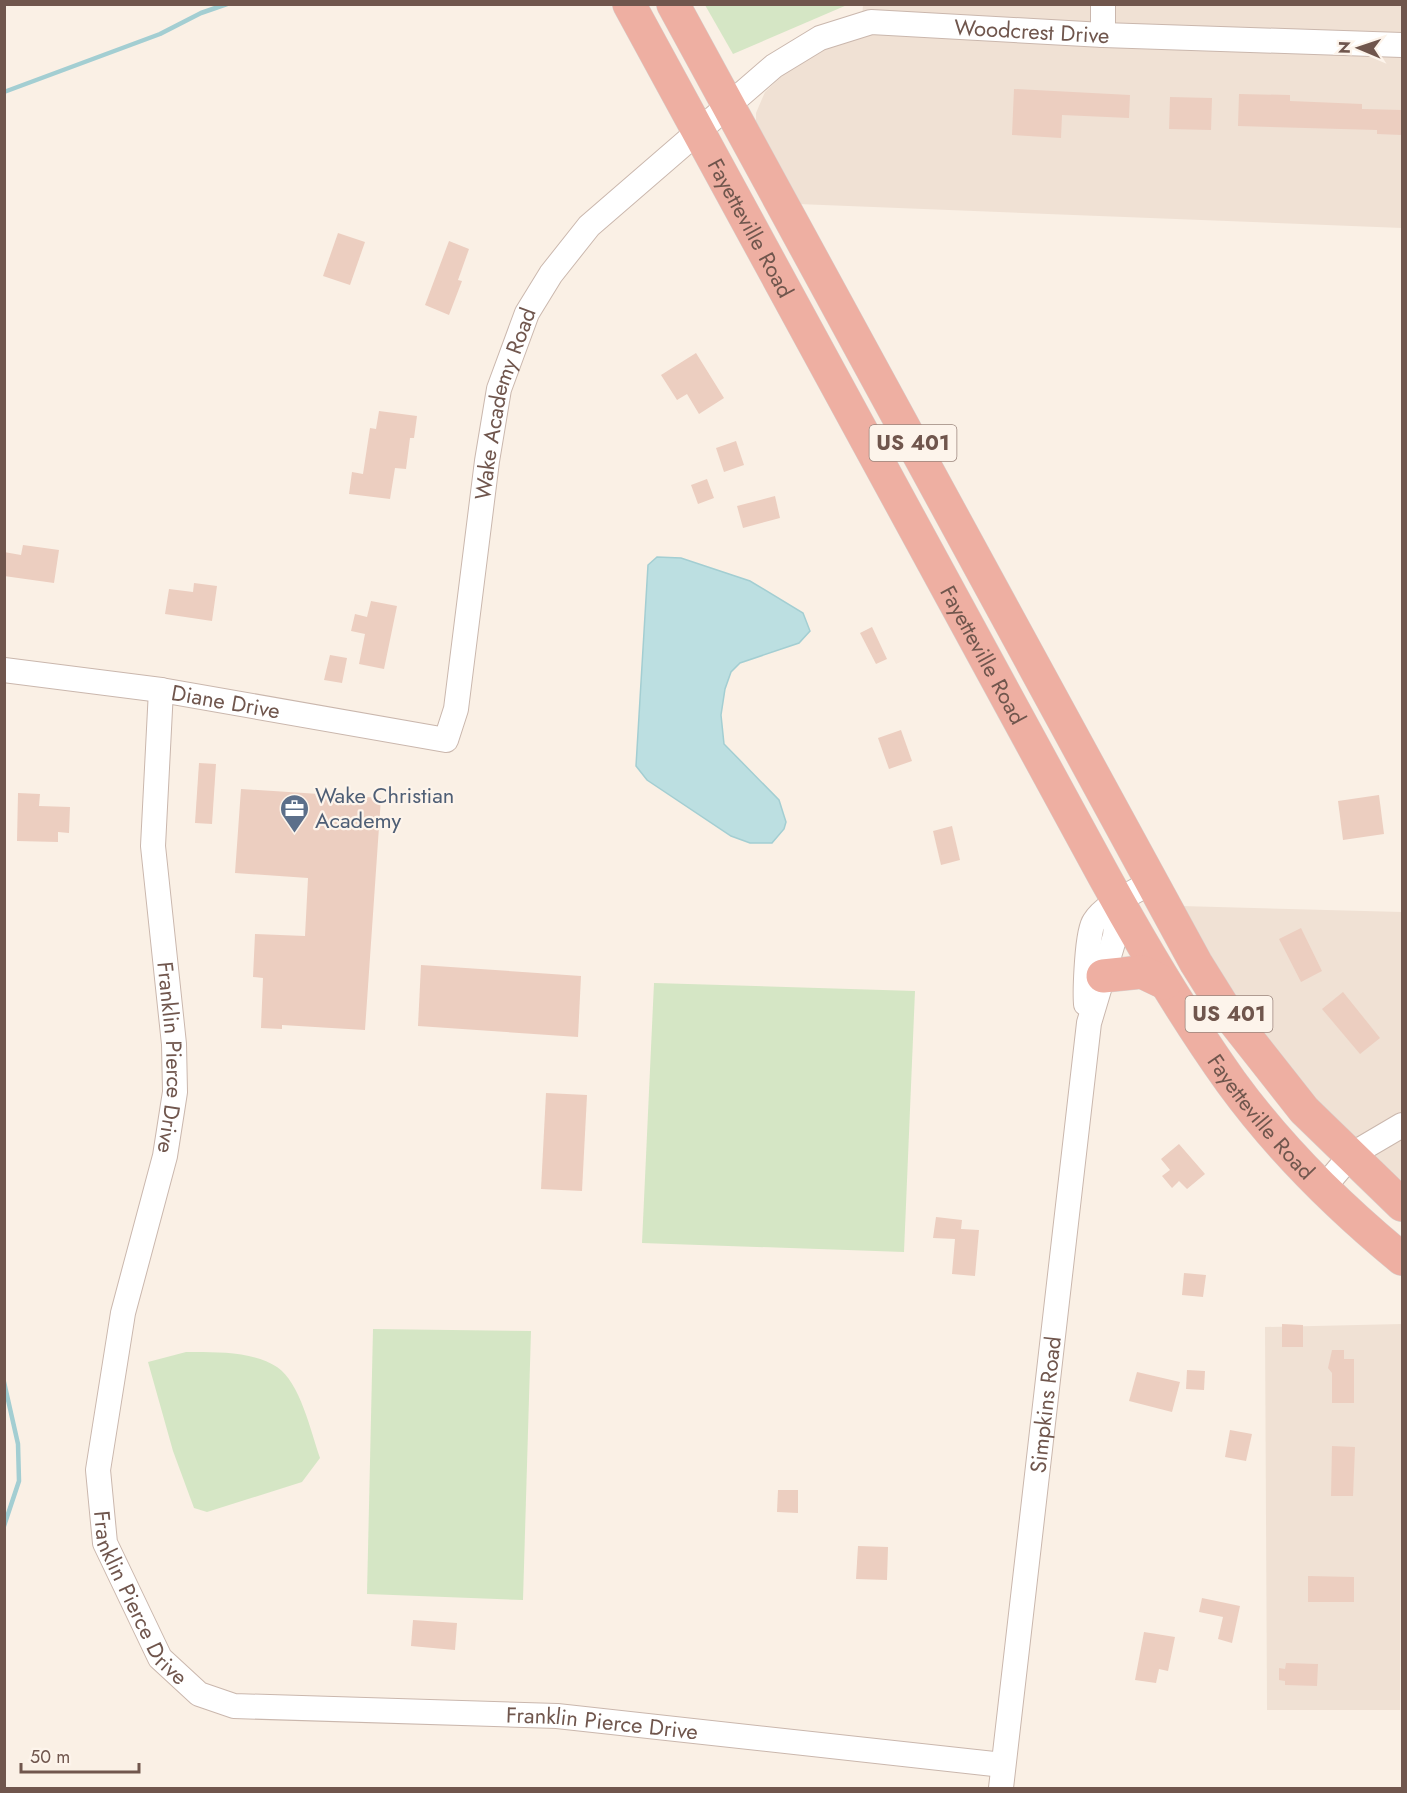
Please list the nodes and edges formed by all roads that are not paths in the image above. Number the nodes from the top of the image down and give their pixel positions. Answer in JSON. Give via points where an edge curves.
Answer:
{"nodes":[{"id":1,"x":629,"y":4,"type":"edge"},
{"id":2,"x":673,"y":4,"type":"edge"},
{"id":3,"x":1103,"y":4,"type":"edge"},
{"id":4,"x":1102,"y":35,"type":"junction"},
{"id":5,"x":1402,"y":45,"type":"edge"},
{"id":6,"x":728,"y":105,"type":"junction"},
{"id":7,"x":696,"y":131,"type":"junction"},
{"id":8,"x":4,"y":670,"type":"edge"},
{"id":9,"x":161,"y":690,"type":"junction"},
{"id":10,"x":446,"y":740,"type":"joint"},
{"id":11,"x":1151,"y":882,"type":"junction"},
{"id":12,"x":1118,"y":903,"type":"junction"},
{"id":13,"x":1103,"y":976,"type":"junction"},
{"id":14,"x":1165,"y":983,"type":"junction"},
{"id":15,"x":1089,"y":1023,"type":"junction"},
{"id":16,"x":1402,"y":1125,"type":"edge"},
{"id":17,"x":1351,"y":1155,"type":"junction"},
{"id":18,"x":1324,"y":1187,"type":"junction"},
{"id":19,"x":1402,"y":1205,"type":"edge"},
{"id":20,"x":1402,"y":1259,"type":"edge"},
{"id":21,"x":1002,"y":1777,"type":"edge"}],
"edges":[{"from":1,"to":7,"type":"highway","name":"Fayetteville Road","number":"US 401"},
{"from":2,"to":6,"type":"highway","name":"Fayetteville Road","number":"US 401"},
{"from":3,"to":4,"type":"street"},
{"from":4,"to":5,"type":"street","name":"Woodcrest Drive"},
{"from":4,"to":6,"type":"street","name":"Woodcrest Drive","via":[[871,22],[820,38],[774,66]]},
{"from":6,"to":7,"type":"street","name":"Woodcrest Drive"},
{"from":6,"to":11,"type":"highway","name":"Fayetteville Road","number":"US 401"},
{"from":7,"to":10,"type":"street","name":"Wake Academy Road","via":[[589,226],[551,274],[527,313],[499,389],[456,708]]},
{"from":7,"to":12,"type":"highway","name":"Fayetteville Road","number":"US 401"},
{"from":8,"to":9,"type":"street","name":"Diane Drive"},
{"from":9,"to":10,"type":"street","name":"Diane Drive"},
{"from":9,"to":21,"type":"street","name":"Franklin Pierce Drive","via":[[153,846],[174,1044],[175,1092],[165,1156],[123,1312],[98,1470],[105,1543],[160,1658],[199,1694],[234,1706],[557,1716]]},
{"from":11,"to":12,"type":"street","name":"Simpkins Road"},
{"from":11,"to":17,"type":"highway","name":"Fayetteville Road","number":"US 401","via":[[1226,1011],[1304,1110]]},
{"from":12,"to":13,"type":"street","name":"Simpkins Road","via":[[1115,936]]},
{"from":12,"to":14,"type":"highway","name":"Fayetteville Road","number":"US 401"},
{"from":12,"to":15,"type":"street","name":"Simpkins Road","via":[[1092,923],[1084,990]]},
{"from":13,"to":14,"type":"highway","via":[[1142,972]]},
{"from":13,"to":15,"type":"street","name":"Simpkins Road"},
{"from":14,"to":18,"type":"highway","name":"Fayetteville Road","number":"US 401","via":[[1232,1083]]},
{"from":15,"to":21,"type":"street","name":"Simpkins Road"},
{"from":16,"to":17,"type":"street"},
{"from":17,"to":18,"type":"street"},
{"from":17,"to":19,"type":"highway","name":"Fayetteville Road","number":"US 401"},
{"from":18,"to":20,"type":"highway","name":"Fayetteville Road","number":"US 401"}]}
